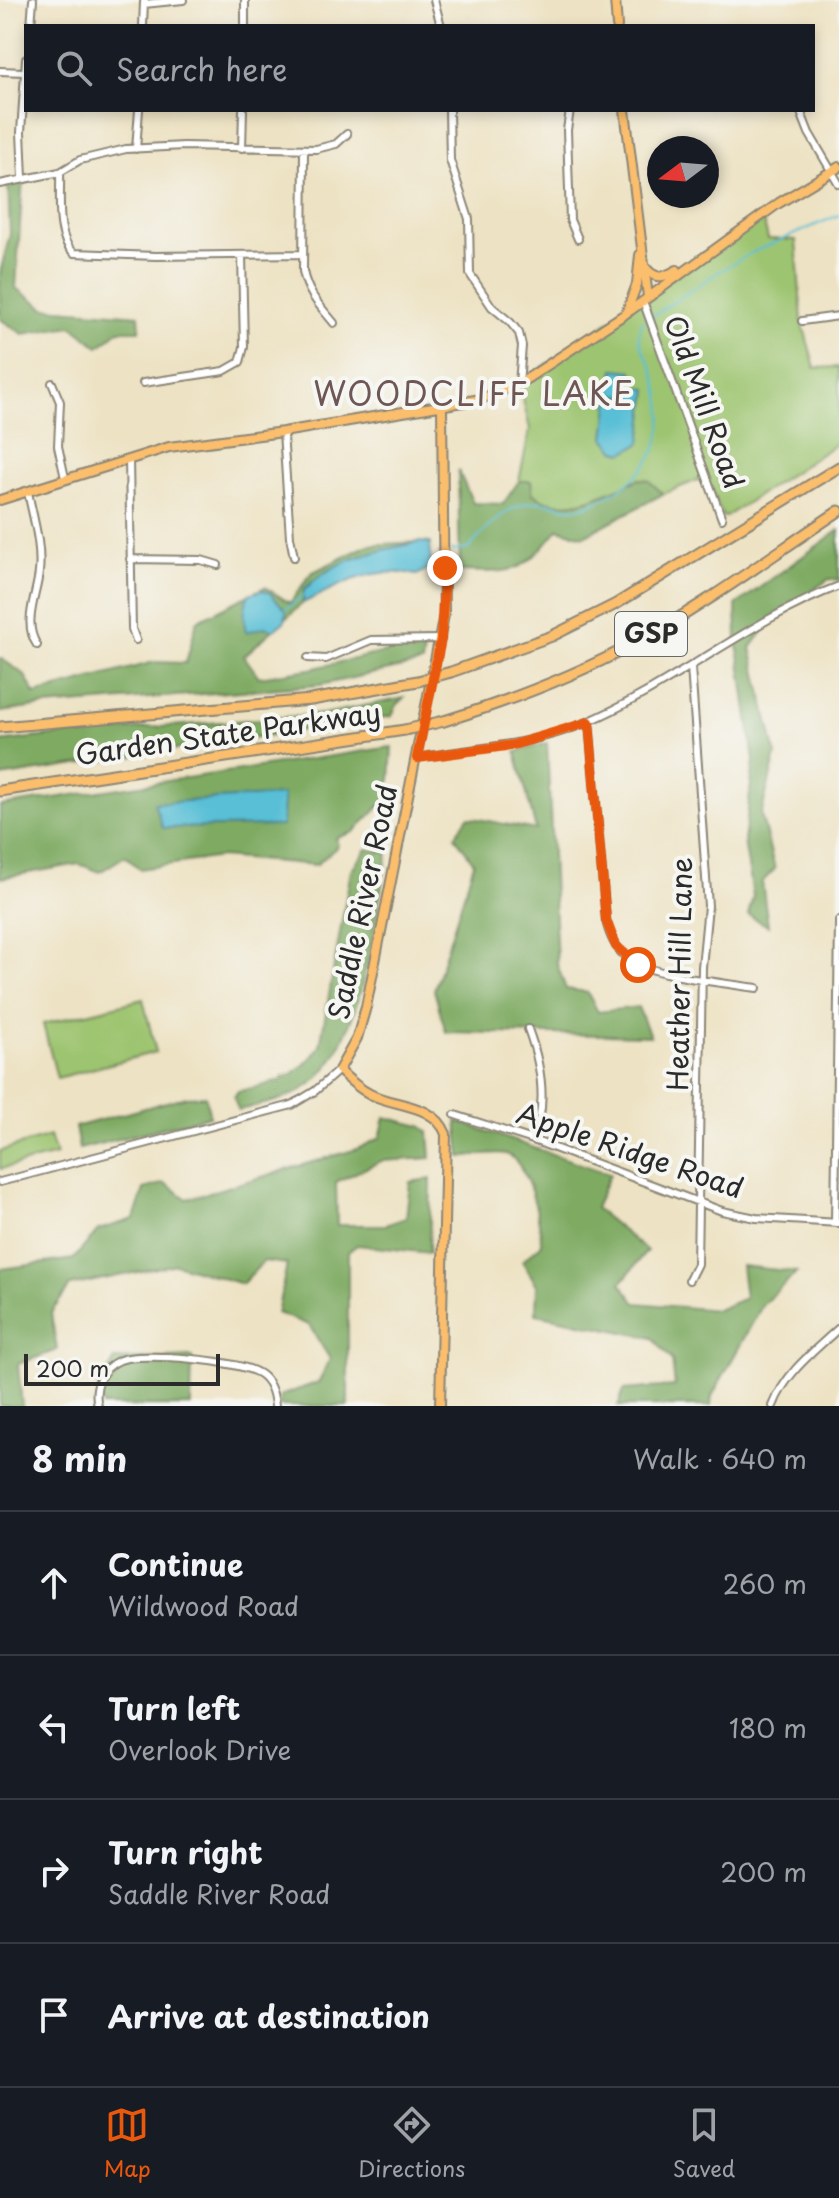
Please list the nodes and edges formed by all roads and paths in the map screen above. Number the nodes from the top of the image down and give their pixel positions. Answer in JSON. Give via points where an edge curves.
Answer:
{"nodes":[{"id":1,"x":33,"y":0,"type":"edge"},
{"id":2,"x":183,"y":0,"type":"edge"},
{"id":3,"x":245,"y":0,"type":"edge"},
{"id":4,"x":434,"y":0,"type":"edge"},
{"id":5,"x":615,"y":0,"type":"edge"},
{"id":6,"x":144,"y":2,"type":"edge"},
{"id":7,"x":31,"y":24,"type":"edge"},
{"id":8,"x":143,"y":24,"type":"edge"},
{"id":9,"x":245,"y":24,"type":"edge"},
{"id":10,"x":440,"y":24,"type":"edge"},
{"id":11,"x":617,"y":24,"type":"edge"},
{"id":12,"x":0,"y":71,"type":"edge"},
{"id":13,"x":24,"y":72,"type":"edge"},
{"id":14,"x":139,"y":112,"type":"edge"},
{"id":15,"x":243,"y":112,"type":"edge"},
{"id":16,"x":449,"y":112,"type":"edge"},
{"id":17,"x":569,"y":112,"type":"edge"},
{"id":18,"x":625,"y":112,"type":"edge"},
{"id":19,"x":801,"y":112,"type":"edge"},
{"id":20,"x":347,"y":134,"type":"dead end"},
{"id":21,"x":242,"y":148,"type":"junction"},
{"id":22,"x":136,"y":149,"type":"junction"},
{"id":23,"x":304,"y":149,"type":"junction"},
{"id":24,"x":835,"y":169,"type":"edge"},
{"id":25,"x":60,"y":172,"type":"junction"},
{"id":26,"x":23,"y":178,"type":"junction"},
{"id":27,"x":0,"y":184,"type":"edge"},
{"id":28,"x":839,"y":184,"type":"edge"},
{"id":29,"x":578,"y":239,"type":"dead end"},
{"id":30,"x":642,"y":251,"type":"junction"},
{"id":31,"x":302,"y":254,"type":"junction"},
{"id":32,"x":242,"y":255,"type":"junction"},
{"id":33,"x":696,"y":261,"type":"junction"},
{"id":34,"x":644,"y":266,"type":"junction"},
{"id":35,"x":646,"y":299,"type":"junction"},
{"id":36,"x":626,"y":313,"type":"junction"},
{"id":37,"x":839,"y":316,"type":"edge"},
{"id":38,"x":802,"y":321,"type":"dead end"},
{"id":39,"x":334,"y":323,"type":"dead end"},
{"id":40,"x":52,"y":383,"type":"dead end"},
{"id":41,"x":143,"y":383,"type":"dead end"},
{"id":42,"x":519,"y":384,"type":"junction"},
{"id":43,"x":442,"y":406,"type":"junction"},
{"id":44,"x":283,"y":432,"type":"junction"},
{"id":45,"x":129,"y":459,"type":"junction"},
{"id":46,"x":839,"y":467,"type":"edge"},
{"id":47,"x":65,"y":478,"type":"junction"},
{"id":48,"x":28,"y":492,"type":"junction"},
{"id":49,"x":0,"y":500,"type":"edge"},
{"id":50,"x":839,"y":511,"type":"edge"},
{"id":51,"x":722,"y":519,"type":"dead end"},
{"id":52,"x":294,"y":557,"type":"dead end"},
{"id":53,"x":130,"y":559,"type":"junction"},
{"id":54,"x":218,"y":565,"type":"dead end"},
{"id":55,"x":839,"y":586,"type":"edge"},
{"id":56,"x":441,"y":639,"type":"junction"},
{"id":57,"x":136,"y":640,"type":"dead end"},
{"id":58,"x":37,"y":645,"type":"dead end"},
{"id":59,"x":308,"y":658,"type":"dead end"},
{"id":60,"x":691,"y":667,"type":"junction"},
{"id":61,"x":589,"y":722,"type":"junction"},
{"id":62,"x":0,"y":727,"type":"edge"},
{"id":63,"x":417,"y":758,"type":"junction"},
{"id":64,"x":0,"y":791,"type":"edge"},
{"id":65,"x":839,"y":921,"type":"edge"},
{"id":66,"x":702,"y":979,"type":"junction"},
{"id":67,"x":757,"y":988,"type":"dead end"},
{"id":68,"x":528,"y":1029,"type":"dead end"},
{"id":69,"x":339,"y":1070,"type":"junction"},
{"id":70,"x":455,"y":1115,"type":"dead end"},
{"id":71,"x":533,"y":1140,"type":"junction"},
{"id":72,"x":0,"y":1182,"type":"edge"},
{"id":73,"x":698,"y":1202,"type":"junction"},
{"id":74,"x":837,"y":1223,"type":"edge"},
{"id":75,"x":689,"y":1280,"type":"dead end"},
{"id":76,"x":839,"y":1328,"type":"edge"},
{"id":77,"x":98,"y":1406,"type":"edge"},
{"id":78,"x":275,"y":1406,"type":"edge"},
{"id":79,"x":440,"y":1406,"type":"edge"},
{"id":80,"x":773,"y":1406,"type":"edge"}],
"edges":[{"from":1,"to":7,"type":"street"},
{"from":2,"to":6,"type":"street"},
{"from":3,"to":9,"type":"street"},
{"from":4,"to":10,"type":"street"},
{"from":5,"to":11,"type":"main road"},
{"from":6,"to":8,"type":"street"},
{"from":12,"to":13,"type":"street"},
{"from":13,"to":26,"type":"street"},
{"from":14,"to":22,"type":"street"},
{"from":15,"to":21,"type":"street"},
{"from":16,"to":42,"type":"street","via":[[450,160],[469,219],[470,274],[492,307],[519,333]]},
{"from":17,"to":29,"type":"street","via":[[570,220]]},
{"from":18,"to":30,"type":"main road"},
{"from":19,"to":24,"type":"street"},
{"from":20,"to":23,"type":"street","via":[[327,148]]},
{"from":21,"to":22,"type":"street"},
{"from":21,"to":23,"type":"street"},
{"from":22,"to":25,"type":"street","via":[[94,155]]},
{"from":23,"to":31,"type":"street"},
{"from":24,"to":28,"type":"street"},
{"from":24,"to":33,"type":"main road"},
{"from":25,"to":26,"type":"street"},
{"from":25,"to":32,"type":"street","via":[[63,234],[74,253]]},
{"from":26,"to":27,"type":"street"},
{"from":30,"to":34,"type":"main road"},
{"from":30,"to":36,"type":"main road"},
{"from":31,"to":32,"type":"street"},
{"from":31,"to":39,"type":"street","via":[[306,285]]},
{"from":32,"to":41,"type":"street","via":[[240,362],[224,371]]},
{"from":33,"to":34,"type":"main road","via":[[660,278]]},
{"from":33,"to":35,"type":"main road"},
{"from":34,"to":35,"type":"main road"},
{"from":35,"to":36,"type":"main road"},
{"from":35,"to":51,"type":"street","name":"Old Mill Road"},
{"from":36,"to":42,"type":"main road"},
{"from":37,"to":38,"type":"street"},
{"from":40,"to":47,"type":"street","via":[[60,402],[58,446]]},
{"from":42,"to":43,"type":"main road"},
{"from":43,"to":44,"type":"main road"},
{"from":43,"to":56,"type":"main road","name":"Saddle River Road"},
{"from":44,"to":45,"type":"main road","via":[[169,447]]},
{"from":44,"to":52,"type":"street"},
{"from":45,"to":47,"type":"main road"},
{"from":45,"to":53,"type":"street"},
{"from":46,"to":62,"type":"highway","name":"Garden State Parkway","number":"GSP","bridge":true,"via":[[616,604],[552,636],[451,672],[311,700]]},
{"from":47,"to":48,"type":"main road"},
{"from":48,"to":49,"type":"main road"},
{"from":48,"to":58,"type":"street","via":[[40,569],[31,620]]},
{"from":50,"to":64,"type":"highway","name":"Garden State Parkway","number":"GSP","bridge":true,"via":[[635,643],[538,689],[444,721]]},
{"from":53,"to":54,"type":"street"},
{"from":53,"to":57,"type":"street"},
{"from":55,"to":60,"type":"street"},
{"from":56,"to":59,"type":"street","via":[[371,640],[326,659]]},
{"from":56,"to":63,"type":"main road","name":"Saddle River Road"},
{"from":60,"to":61,"type":"street"},
{"from":60,"to":66,"type":"street","name":"Heather Hill Lane","via":[[708,906]]},
{"from":61,"to":63,"type":"street","via":[[513,745]]},
{"from":61,"to":66,"type":"street","via":[[612,939],[638,965]]},
{"from":63,"to":69,"type":"main road","name":"Saddle River Road","via":[[364,1013],[351,1053]]},
{"from":65,"to":74,"type":"street"},
{"from":66,"to":67,"type":"street"},
{"from":66,"to":73,"type":"street","name":"Heather Hill Lane"},
{"from":68,"to":71,"type":"street","via":[[541,1090]]},
{"from":69,"to":72,"type":"street","via":[[292,1105]]},
{"from":69,"to":79,"type":"main road","via":[[369,1094],[430,1115],[446,1134]]},
{"from":70,"to":71,"type":"street","name":"Apple Ridge Road"},
{"from":71,"to":73,"type":"street","name":"Apple Ridge Road"},
{"from":73,"to":74,"type":"street","name":"Apple Ridge Road","via":[[756,1218]]},
{"from":73,"to":75,"type":"street","name":"Heather Hill Lane","via":[[697,1264]]},
{"from":76,"to":80,"type":"street","via":[[794,1369]]},
{"from":77,"to":78,"type":"street","via":[[97,1385],[104,1372],[132,1357],[245,1367],[263,1376]]}]}
